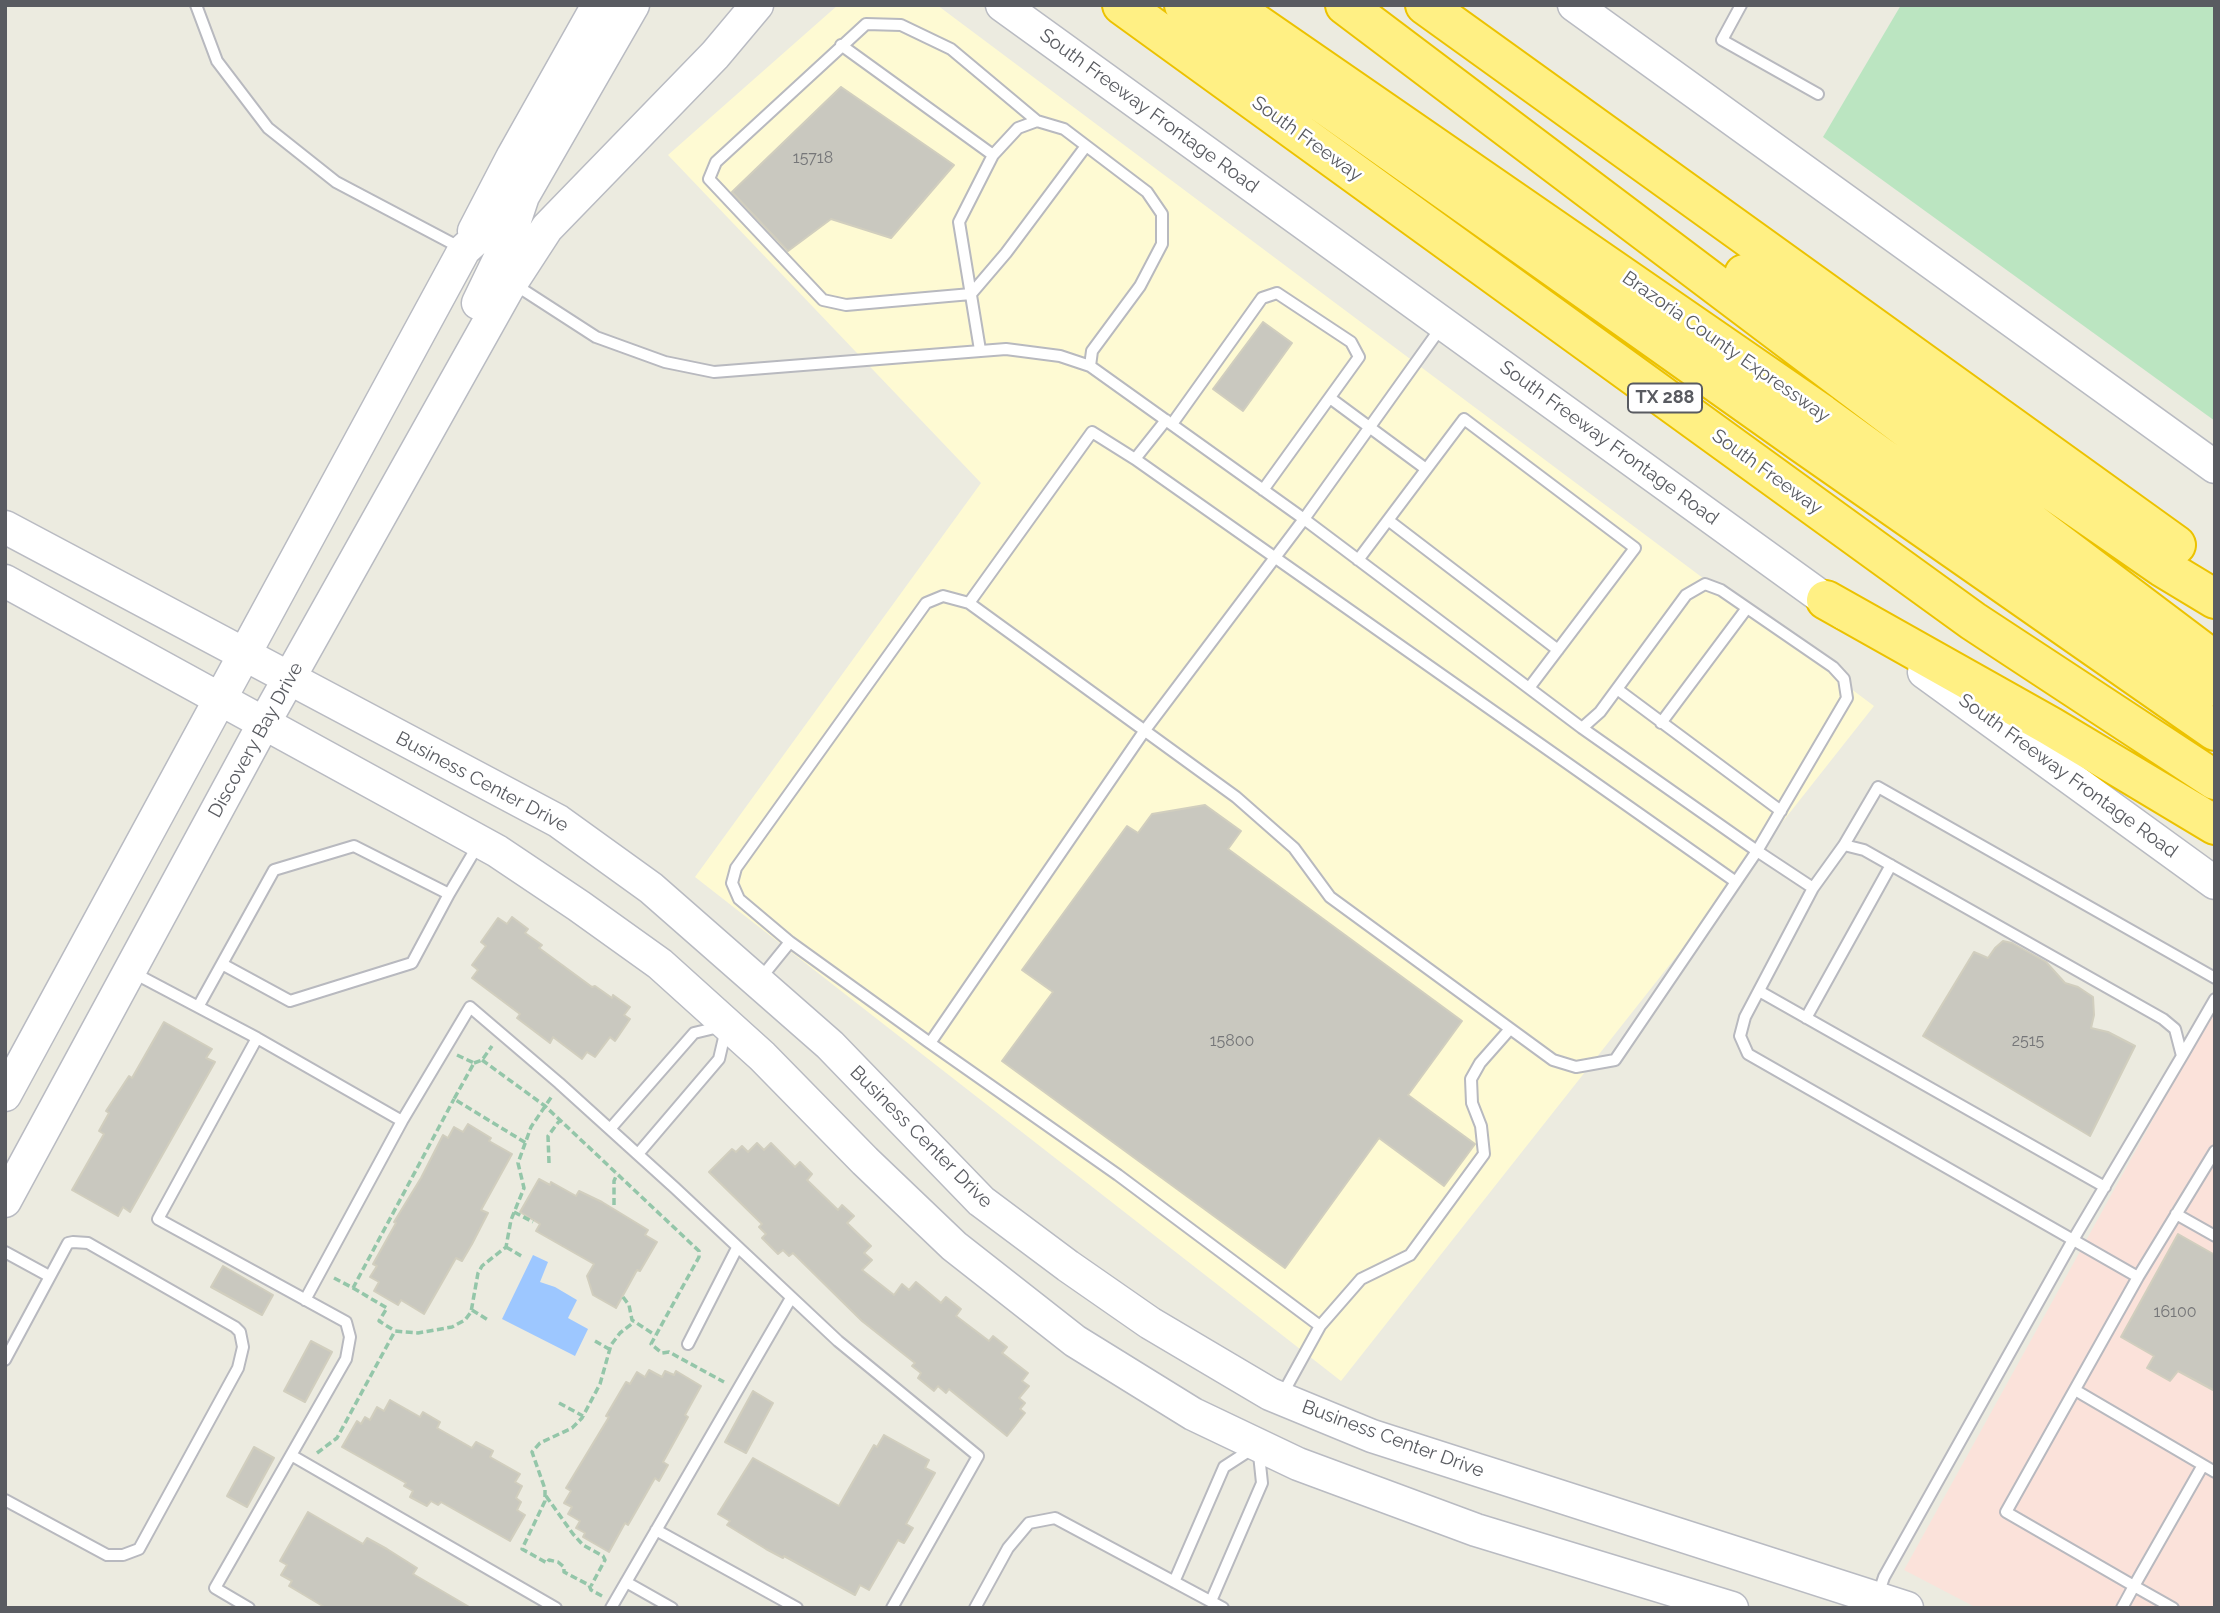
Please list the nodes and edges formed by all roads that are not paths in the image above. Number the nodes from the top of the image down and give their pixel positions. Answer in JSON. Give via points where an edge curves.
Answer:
{"nodes":[{"id":1,"x":196,"y":5,"type":"edge"},
{"id":2,"x":598,"y":5,"type":"edge"},
{"id":3,"x":633,"y":5,"type":"edge"},
{"id":4,"x":757,"y":5,"type":"edge"},
{"id":5,"x":1002,"y":5,"type":"edge"},
{"id":6,"x":1122,"y":5,"type":"edge"},
{"id":7,"x":1184,"y":5,"type":"edge"},
{"id":8,"x":1229,"y":5,"type":"edge"},
{"id":9,"x":1345,"y":5,"type":"edge"},
{"id":10,"x":1385,"y":5,"type":"edge"},
{"id":11,"x":1425,"y":5,"type":"edge"},
{"id":12,"x":1574,"y":5,"type":"edge"},
{"id":13,"x":1741,"y":5,"type":"edge"},
{"id":14,"x":841,"y":45,"type":"junction"},
{"id":15,"x":1818,"y":94,"type":"dead end"},
{"id":16,"x":1037,"y":121,"type":"junction"},
{"id":17,"x":1086,"y":146,"type":"junction"},
{"id":18,"x":993,"y":155,"type":"junction"},
{"id":19,"x":523,"y":196,"type":"junction"},
{"id":20,"x":464,"y":250,"type":"junction"},
{"id":21,"x":512,"y":282,"type":"junction"},
{"id":22,"x":971,"y":294,"type":"junction"},
{"id":23,"x":1443,"y":324,"type":"junction"},
{"id":24,"x":980,"y":350,"type":"junction"},
{"id":25,"x":1090,"y":366,"type":"junction"},
{"id":26,"x":1330,"y":398,"type":"junction"},
{"id":27,"x":1169,"y":422,"type":"junction"},
{"id":28,"x":1370,"y":426,"type":"junction"},
{"id":29,"x":1135,"y":459,"type":"junction"},
{"id":30,"x":2215,"y":467,"type":"edge"},
{"id":31,"x":1426,"y":469,"type":"junction"},
{"id":32,"x":1263,"y":490,"type":"junction"},
{"id":33,"x":1304,"y":519,"type":"junction"},
{"id":34,"x":1388,"y":520,"type":"junction"},
{"id":35,"x":5,"y":527,"type":"edge"},
{"id":36,"x":1276,"y":558,"type":"junction"},
{"id":37,"x":1358,"y":560,"type":"junction"},
{"id":38,"x":2215,"y":573,"type":"edge"},
{"id":39,"x":5,"y":581,"type":"edge"},
{"id":40,"x":2215,"y":599,"type":"edge"},
{"id":41,"x":1826,"y":600,"type":"junction"},
{"id":42,"x":969,"y":603,"type":"junction"},
{"id":43,"x":1747,"y":608,"type":"junction"},
{"id":44,"x":330,"y":609,"type":"junction"},
{"id":45,"x":1558,"y":650,"type":"junction"},
{"id":46,"x":246,"y":654,"type":"junction"},
{"id":47,"x":2215,"y":661,"type":"edge"},
{"id":48,"x":291,"y":679,"type":"junction"},
{"id":49,"x":1529,"y":688,"type":"junction"},
{"id":50,"x":1617,"y":689,"type":"junction"},
{"id":51,"x":220,"y":698,"type":"junction"},
{"id":52,"x":2215,"y":699,"type":"edge"},
{"id":53,"x":264,"y":723,"type":"junction"},
{"id":54,"x":1661,"y":723,"type":"junction"},
{"id":55,"x":1582,"y":728,"type":"junction"},
{"id":56,"x":1145,"y":730,"type":"junction"},
{"id":57,"x":2215,"y":731,"type":"edge"},
{"id":58,"x":2215,"y":780,"type":"edge"},
{"id":59,"x":1780,"y":811,"type":"junction"},
{"id":60,"x":2215,"y":825,"type":"edge"},
{"id":61,"x":480,"y":841,"type":"junction"},
{"id":62,"x":1844,"y":845,"type":"junction"},
{"id":63,"x":1757,"y":851,"type":"junction"},
{"id":64,"x":1891,"y":865,"type":"junction"},
{"id":65,"x":1736,"y":883,"type":"junction"},
{"id":66,"x":2215,"y":883,"type":"edge"},
{"id":67,"x":1814,"y":888,"type":"junction"},
{"id":68,"x":449,"y":894,"type":"junction"},
{"id":69,"x":790,"y":942,"type":"junction"},
{"id":70,"x":222,"y":964,"type":"junction"},
{"id":71,"x":130,"y":971,"type":"junction"},
{"id":72,"x":2215,"y":978,"type":"edge"},
{"id":73,"x":758,"y":981,"type":"junction"},
{"id":74,"x":1759,"y":991,"type":"junction"},
{"id":75,"x":2215,"y":999,"type":"edge"},
{"id":76,"x":198,"y":1007,"type":"junction"},
{"id":77,"x":1806,"y":1018,"type":"junction"},
{"id":78,"x":727,"y":1025,"type":"junction"},
{"id":79,"x":1510,"y":1029,"type":"junction"},
{"id":80,"x":257,"y":1038,"type":"junction"},
{"id":81,"x":930,"y":1043,"type":"junction"},
{"id":82,"x":2182,"y":1056,"type":"junction"},
{"id":83,"x":5,"y":1095,"type":"edge"},
{"id":84,"x":402,"y":1121,"type":"junction"},
{"id":85,"x":610,"y":1129,"type":"junction"},
{"id":86,"x":2215,"y":1151,"type":"edge"},
{"id":87,"x":638,"y":1154,"type":"junction"},
{"id":88,"x":2105,"y":1186,"type":"junction"},
{"id":89,"x":5,"y":1201,"type":"edge"},
{"id":90,"x":2176,"y":1214,"type":"junction"},
{"id":91,"x":2215,"y":1236,"type":"edge"},
{"id":92,"x":2073,"y":1240,"type":"junction"},
{"id":93,"x":737,"y":1248,"type":"junction"},
{"id":94,"x":5,"y":1252,"type":"edge"},
{"id":95,"x":49,"y":1276,"type":"junction"},
{"id":96,"x":2138,"y":1277,"type":"junction"},
{"id":97,"x":791,"y":1298,"type":"junction"},
{"id":98,"x":305,"y":1300,"type":"junction"},
{"id":99,"x":1320,"y":1326,"type":"junction"},
{"id":100,"x":688,"y":1344,"type":"dead end"},
{"id":101,"x":5,"y":1360,"type":"edge"},
{"id":102,"x":2075,"y":1390,"type":"junction"},
{"id":103,"x":1281,"y":1398,"type":"junction"},
{"id":104,"x":1258,"y":1445,"type":"junction"},
{"id":105,"x":291,"y":1455,"type":"junction"},
{"id":106,"x":2203,"y":1465,"type":"junction"},
{"id":107,"x":2215,"y":1472,"type":"edge"},
{"id":108,"x":5,"y":1500,"type":"edge"},
{"id":109,"x":656,"y":1530,"type":"junction"},
{"id":110,"x":626,"y":1582,"type":"junction"},
{"id":111,"x":1174,"y":1582,"type":"junction"},
{"id":112,"x":2134,"y":1586,"type":"junction"},
{"id":113,"x":1877,"y":1598,"type":"junction"},
{"id":114,"x":1210,"y":1601,"type":"junction"},
{"id":115,"x":612,"y":1605,"type":"edge"},
{"id":116,"x":249,"y":1608,"type":"edge"},
{"id":117,"x":556,"y":1608,"type":"edge"},
{"id":118,"x":672,"y":1608,"type":"edge"},
{"id":119,"x":797,"y":1608,"type":"edge"},
{"id":120,"x":892,"y":1608,"type":"edge"},
{"id":121,"x":975,"y":1608,"type":"edge"},
{"id":122,"x":1223,"y":1608,"type":"edge"},
{"id":123,"x":1732,"y":1608,"type":"edge"},
{"id":124,"x":1907,"y":1608,"type":"edge"},
{"id":125,"x":2122,"y":1608,"type":"edge"},
{"id":126,"x":2173,"y":1608,"type":"edge"}],
"edges":[{"from":1,"to":20,"type":"lane","via":[[217,61],[268,128],[336,182]]},
{"from":2,"to":20,"type":"street"},
{"from":3,"to":19,"type":"street"},
{"from":4,"to":21,"type":"street","name":"Discovery Bay Drive","via":[[715,55],[547,228]]},
{"from":5,"to":23,"type":"street","name":"South Freeway Frontage Road"},
{"from":6,"to":58,"type":"highway","name":"South Freeway","number":"TX 288","via":[[1973,621]]},
{"from":7,"to":57,"type":"highway"},
{"from":8,"to":52,"type":"highway","name":"Brazoria County Expressway","via":[[1811,406]]},
{"from":9,"to":47,"type":"highway","name":"Brazoria County Expressway"},
{"from":10,"to":40,"type":"highway","via":[[1658,212],[1862,359]]},
{"from":11,"to":38,"type":"highway"},
{"from":12,"to":30,"type":"street"},
{"from":13,"to":15,"type":"lane","via":[[1722,40]]},
{"from":14,"to":16,"type":"lane","via":[[866,24],[901,25],[951,49]]},
{"from":14,"to":18,"type":"lane"},
{"from":14,"to":22,"type":"lane","via":[[716,162],[709,179],[823,300],[846,305]]},
{"from":16,"to":17,"type":"lane","via":[[1064,130]]},
{"from":16,"to":18,"type":"lane","via":[[1018,128]]},
{"from":17,"to":22,"type":"lane"},
{"from":17,"to":25,"type":"lane","via":[[1147,192],[1162,214],[1162,244],[1140,286],[1092,351]]},
{"from":18,"to":22,"type":"lane","via":[[959,222]]},
{"from":19,"to":20,"type":"street"},
{"from":19,"to":44,"type":"street","via":[[485,290],[375,489]]},
{"from":20,"to":46,"type":"street"},
{"from":21,"to":24,"type":"lane","via":[[596,337],[665,362],[714,372]]},
{"from":21,"to":44,"type":"street","name":"Discovery Bay Drive"},
{"from":22,"to":24,"type":"lane"},
{"from":23,"to":28,"type":"lane"},
{"from":23,"to":41,"type":"street","name":"South Freeway Frontage Road"},
{"from":24,"to":25,"type":"lane","via":[[1060,356]]},
{"from":25,"to":27,"type":"lane"},
{"from":26,"to":27,"type":"lane","via":[[1359,357],[1351,342],[1277,293],[1262,298]]},
{"from":26,"to":28,"type":"lane"},
{"from":26,"to":32,"type":"lane"},
{"from":27,"to":29,"type":"lane"},
{"from":27,"to":32,"type":"lane"},
{"from":28,"to":31,"type":"lane"},
{"from":28,"to":33,"type":"lane"},
{"from":29,"to":36,"type":"lane"},
{"from":29,"to":42,"type":"lane","via":[[1092,432]]},
{"from":31,"to":34,"type":"lane"},
{"from":31,"to":45,"type":"lane","via":[[1464,419],[1635,548]]},
{"from":32,"to":33,"type":"lane"},
{"from":33,"to":36,"type":"lane"},
{"from":33,"to":37,"type":"lane"},
{"from":34,"to":37,"type":"lane"},
{"from":34,"to":45,"type":"lane"},
{"from":35,"to":46,"type":"street","name":"Business Center Drive"},
{"from":36,"to":56,"type":"lane"},
{"from":36,"to":65,"type":"lane"},
{"from":37,"to":49,"type":"lane"},
{"from":39,"to":51,"type":"street"},
{"from":41,"to":60,"type":"highway"},
{"from":41,"to":66,"type":"street","name":"South Freeway Frontage Road"},
{"from":42,"to":56,"type":"lane"},
{"from":42,"to":69,"type":"lane","via":[[943,596],[926,603],[736,868],[732,883],[739,899]]},
{"from":43,"to":50,"type":"lane","via":[[1705,583],[1686,595]]},
{"from":43,"to":54,"type":"lane"},
{"from":43,"to":59,"type":"lane","via":[[1844,679],[1847,698]]},
{"from":44,"to":48,"type":"street","name":"Discovery Bay Drive"},
{"from":45,"to":49,"type":"lane"},
{"from":46,"to":48,"type":"street","name":"Business Center Drive"},
{"from":46,"to":51,"type":"street"},
{"from":48,"to":53,"type":"street","name":"Discovery Bay Drive"},
{"from":48,"to":73,"type":"street","name":"Business Center Drive","via":[[558,821],[651,888]]},
{"from":49,"to":55,"type":"lane"},
{"from":50,"to":54,"type":"lane"},
{"from":50,"to":55,"type":"lane"},
{"from":51,"to":53,"type":"street"},
{"from":51,"to":83,"type":"street"},
{"from":53,"to":61,"type":"street"},
{"from":53,"to":71,"type":"street","name":"Discovery Bay Drive"},
{"from":54,"to":59,"type":"lane"},
{"from":55,"to":63,"type":"lane"},
{"from":56,"to":79,"type":"lane","via":[[1236,797],[1294,848],[1330,897]]},
{"from":56,"to":81,"type":"lane"},
{"from":59,"to":63,"type":"lane"},
{"from":61,"to":68,"type":"lane"},
{"from":61,"to":78,"type":"street","via":[[660,964]]},
{"from":62,"to":64,"type":"lane"},
{"from":62,"to":67,"type":"lane"},
{"from":62,"to":72,"type":"lane","via":[[1878,787]]},
{"from":63,"to":65,"type":"lane"},
{"from":63,"to":67,"type":"lane"},
{"from":64,"to":77,"type":"lane"},
{"from":64,"to":82,"type":"lane","via":[[2163,1019],[2175,1029]]},
{"from":65,"to":79,"type":"lane","via":[[1615,1060],[1576,1067],[1564,1064]]},
{"from":67,"to":74,"type":"lane"},
{"from":68,"to":70,"type":"lane","via":[[412,963],[290,1001]]},
{"from":68,"to":70,"type":"lane","via":[[354,846],[274,870]]},
{"from":69,"to":73,"type":"lane"},
{"from":69,"to":81,"type":"lane"},
{"from":70,"to":76,"type":"lane"},
{"from":71,"to":76,"type":"lane"},
{"from":71,"to":89,"type":"street","name":"Discovery Bay Drive"},
{"from":73,"to":78,"type":"street"},
{"from":73,"to":103,"type":"street","name":"Business Center Drive","via":[[830,1045],[981,1201],[1150,1323]]},
{"from":74,"to":77,"type":"lane"},
{"from":74,"to":92,"type":"lane","via":[[1740,1036],[1748,1054]]},
{"from":75,"to":82,"type":"lane"},
{"from":76,"to":80,"type":"lane"},
{"from":77,"to":88,"type":"lane"},
{"from":78,"to":85,"type":"lane","via":[[694,1032]]},
{"from":78,"to":87,"type":"lane","via":[[719,1059]]},
{"from":78,"to":104,"type":"street","via":[[976,1264],[1075,1341],[1193,1414]]},
{"from":79,"to":99,"type":"lane","via":[[1471,1079],[1484,1154],[1410,1255],[1361,1279]]},
{"from":80,"to":84,"type":"lane"},
{"from":80,"to":98,"type":"lane","via":[[158,1219]]},
{"from":81,"to":99,"type":"lane","via":[[1118,1175]]},
{"from":82,"to":88,"type":"lane"},
{"from":84,"to":85,"type":"lane","via":[[470,1007]]},
{"from":84,"to":98,"type":"lane"},
{"from":85,"to":87,"type":"lane"},
{"from":86,"to":90,"type":"lane"},
{"from":87,"to":93,"type":"lane"},
{"from":88,"to":92,"type":"lane"},
{"from":90,"to":91,"type":"lane"},
{"from":90,"to":96,"type":"lane"},
{"from":92,"to":96,"type":"lane"},
{"from":92,"to":113,"type":"lane","via":[[1884,1577]]},
{"from":93,"to":97,"type":"lane"},
{"from":93,"to":100,"type":"lane"},
{"from":94,"to":95,"type":"lane"},
{"from":95,"to":101,"type":"lane"},
{"from":95,"to":108,"type":"lane","via":[[68,1243],[88,1243],[234,1327],[240,1332],[242,1357],[143,1546],[136,1551],[107,1555]]},
{"from":96,"to":102,"type":"lane"},
{"from":97,"to":109,"type":"lane"},
{"from":97,"to":120,"type":"lane","via":[[978,1456]]},
{"from":98,"to":105,"type":"lane","via":[[346,1322],[350,1337],[345,1359]]},
{"from":99,"to":103,"type":"lane"},
{"from":102,"to":106,"type":"lane"},
{"from":102,"to":112,"type":"lane","via":[[2006,1511]]},
{"from":103,"to":104,"type":"street"},
{"from":103,"to":113,"type":"street","name":"Business Center Drive","via":[[1372,1436]]},
{"from":104,"to":111,"type":"lane","via":[[1224,1467]]},
{"from":104,"to":114,"type":"lane","via":[[1262,1483]]},
{"from":104,"to":123,"type":"street","via":[[1476,1530]]},
{"from":105,"to":116,"type":"lane","via":[[215,1588]]},
{"from":105,"to":117,"type":"lane"},
{"from":106,"to":107,"type":"lane"},
{"from":106,"to":112,"type":"lane"},
{"from":109,"to":110,"type":"lane"},
{"from":109,"to":119,"type":"lane"},
{"from":110,"to":115,"type":"lane"},
{"from":110,"to":118,"type":"lane"},
{"from":111,"to":114,"type":"lane"},
{"from":111,"to":121,"type":"lane","via":[[1055,1518],[1029,1523],[1008,1548]]},
{"from":112,"to":125,"type":"lane"},
{"from":112,"to":126,"type":"lane"},
{"from":113,"to":124,"type":"street","name":"Business Center Drive"},
{"from":114,"to":122,"type":"lane"}]}
